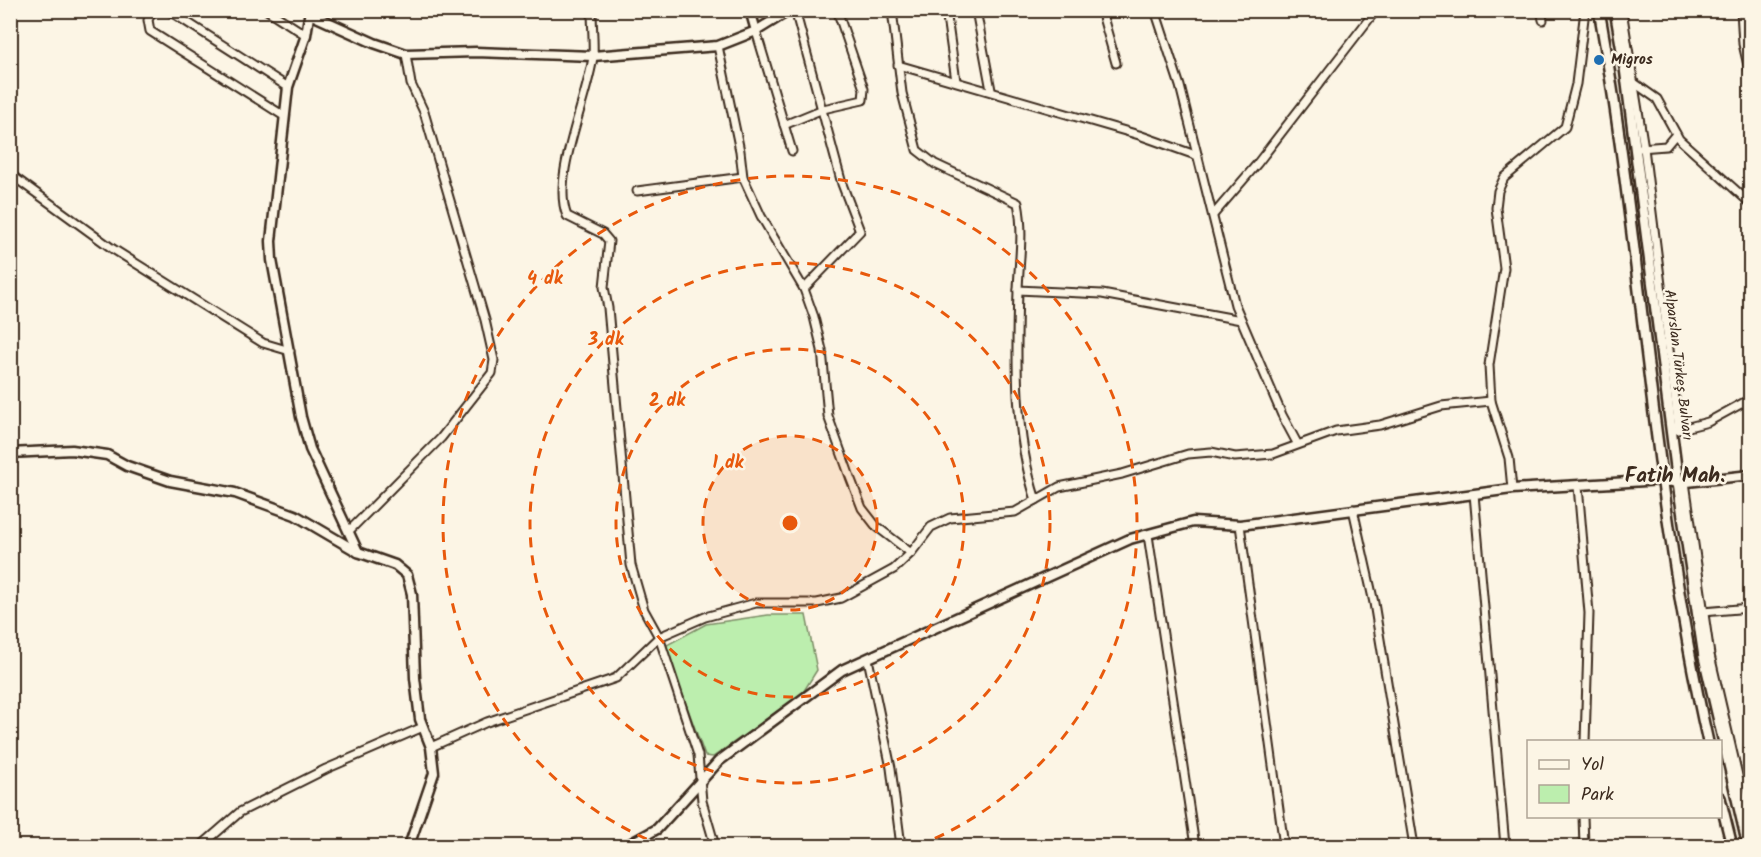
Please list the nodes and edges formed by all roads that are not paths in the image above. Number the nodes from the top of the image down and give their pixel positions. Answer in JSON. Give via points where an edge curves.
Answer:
{"nodes":[{"id":1,"x":153,"y":10,"type":"edge"},
{"id":2,"x":168,"y":10,"type":"edge"},
{"id":3,"x":267,"y":10,"type":"edge"},
{"id":4,"x":592,"y":10,"type":"edge"},
{"id":5,"x":750,"y":10,"type":"edge"},
{"id":6,"x":790,"y":10,"type":"edge"},
{"id":7,"x":795,"y":10,"type":"edge"},
{"id":8,"x":837,"y":10,"type":"edge"},
{"id":9,"x":891,"y":10,"type":"edge"},
{"id":10,"x":946,"y":10,"type":"edge"},
{"id":11,"x":976,"y":10,"type":"edge"},
{"id":12,"x":1101,"y":10,"type":"edge"},
{"id":13,"x":1155,"y":10,"type":"edge"},
{"id":14,"x":1376,"y":10,"type":"edge"},
{"id":15,"x":1541,"y":10,"type":"edge"},
{"id":16,"x":1585,"y":10,"type":"edge"},
{"id":17,"x":1599,"y":10,"type":"edge"},
{"id":18,"x":1615,"y":10,"type":"edge"},
{"id":19,"x":1622,"y":10,"type":"edge"},
{"id":20,"x":1741,"y":10,"type":"edge"},
{"id":21,"x":310,"y":12,"type":"edge"},
{"id":22,"x":1543,"y":20,"type":"dead end"},
{"id":23,"x":756,"y":31,"type":"junction"},
{"id":24,"x":306,"y":35,"type":"junction"},
{"id":25,"x":718,"y":46,"type":"junction"},
{"id":26,"x":406,"y":54,"type":"junction"},
{"id":27,"x":593,"y":56,"type":"junction"},
{"id":28,"x":1116,"y":63,"type":"dead end"},
{"id":29,"x":898,"y":65,"type":"junction"},
{"id":30,"x":1750,"y":74,"type":"edge"},
{"id":31,"x":1626,"y":77,"type":"junction"},
{"id":32,"x":956,"y":81,"type":"junction"},
{"id":33,"x":1635,"y":84,"type":"junction"},
{"id":34,"x":288,"y":87,"type":"junction"},
{"id":35,"x":990,"y":90,"type":"junction"},
{"id":36,"x":823,"y":109,"type":"junction"},
{"id":37,"x":284,"y":116,"type":"junction"},
{"id":38,"x":784,"y":125,"type":"junction"},
{"id":39,"x":1676,"y":134,"type":"junction"},
{"id":40,"x":1639,"y":148,"type":"junction"},
{"id":41,"x":792,"y":151,"type":"dead end"},
{"id":42,"x":1198,"y":156,"type":"junction"},
{"id":43,"x":10,"y":174,"type":"edge"},
{"id":44,"x":743,"y":177,"type":"junction"},
{"id":45,"x":637,"y":190,"type":"dead end"},
{"id":46,"x":1750,"y":204,"type":"edge"},
{"id":47,"x":1214,"y":214,"type":"junction"},
{"id":48,"x":804,"y":289,"type":"junction"},
{"id":49,"x":1018,"y":290,"type":"junction"},
{"id":50,"x":1241,"y":320,"type":"junction"},
{"id":51,"x":290,"y":351,"type":"junction"},
{"id":52,"x":1750,"y":399,"type":"edge"},
{"id":53,"x":1491,"y":401,"type":"junction"},
{"id":54,"x":1675,"y":431,"type":"junction"},
{"id":55,"x":1297,"y":443,"type":"junction"},
{"id":56,"x":10,"y":453,"type":"edge"},
{"id":57,"x":1750,"y":475,"type":"edge"},
{"id":58,"x":1662,"y":480,"type":"junction"},
{"id":59,"x":1681,"y":483,"type":"junction"},
{"id":60,"x":1578,"y":486,"type":"junction"},
{"id":61,"x":1512,"y":489,"type":"junction"},
{"id":62,"x":1474,"y":495,"type":"junction"},
{"id":63,"x":1036,"y":500,"type":"junction"},
{"id":64,"x":1353,"y":509,"type":"junction"},
{"id":65,"x":1240,"y":525,"type":"junction"},
{"id":66,"x":350,"y":530,"type":"junction"},
{"id":67,"x":1148,"y":535,"type":"junction"},
{"id":68,"x":358,"y":552,"type":"junction"},
{"id":69,"x":911,"y":553,"type":"junction"},
{"id":70,"x":1750,"y":608,"type":"edge"},
{"id":71,"x":1703,"y":612,"type":"junction"},
{"id":72,"x":659,"y":637,"type":"junction"},
{"id":73,"x":868,"y":659,"type":"junction"},
{"id":74,"x":423,"y":727,"type":"junction"},
{"id":75,"x":1585,"y":740,"type":"edge"},
{"id":76,"x":1708,"y":740,"type":"edge"},
{"id":77,"x":431,"y":747,"type":"junction"},
{"id":78,"x":1750,"y":777,"type":"edge"},
{"id":79,"x":700,"y":781,"type":"junction"},
{"id":80,"x":1738,"y":787,"type":"junction"},
{"id":81,"x":1722,"y":806,"type":"edge"},
{"id":82,"x":1583,"y":818,"type":"edge"},
{"id":83,"x":1750,"y":827,"type":"edge"},
{"id":84,"x":201,"y":846,"type":"edge"},
{"id":85,"x":409,"y":846,"type":"edge"},
{"id":86,"x":626,"y":846,"type":"edge"},
{"id":87,"x":715,"y":846,"type":"edge"},
{"id":88,"x":901,"y":846,"type":"edge"},
{"id":89,"x":1195,"y":846,"type":"edge"},
{"id":90,"x":1284,"y":846,"type":"edge"},
{"id":91,"x":1414,"y":846,"type":"edge"},
{"id":92,"x":1505,"y":846,"type":"edge"},
{"id":93,"x":1584,"y":846,"type":"edge"},
{"id":94,"x":1732,"y":846,"type":"edge"},
{"id":95,"x":1748,"y":846,"type":"edge"}],
"edges":[{"from":1,"to":37,"type":"street","via":[[148,20],[150,31]]},
{"from":2,"to":34,"type":"street"},
{"from":3,"to":24,"type":"street"},
{"from":4,"to":27,"type":"street"},
{"from":5,"to":23,"type":"street"},
{"from":6,"to":23,"type":"street"},
{"from":7,"to":36,"type":"street"},
{"from":8,"to":36,"type":"street","via":[[864,89],[863,100]]},
{"from":9,"to":29,"type":"street"},
{"from":10,"to":32,"type":"street"},
{"from":11,"to":35,"type":"street"},
{"from":12,"to":28,"type":"street"},
{"from":13,"to":42,"type":"street"},
{"from":14,"to":47,"type":"street"},
{"from":15,"to":22,"type":"street"},
{"from":16,"to":53,"type":"street","via":[[1576,84],[1565,127],[1504,178],[1498,191],[1496,208],[1504,268],[1489,365]]},
{"from":17,"to":58,"type":"main road","name":"Alparslan Türkeş Bulvarı","via":[[1613,90]]},
{"from":18,"to":31,"type":"main road","name":"Alparslan Türkeş Bulvarı"},
{"from":19,"to":33,"type":"street"},
{"from":20,"to":30,"type":"street"},
{"from":21,"to":24,"type":"street"},
{"from":21,"to":26,"type":"street"},
{"from":23,"to":25,"type":"street"},
{"from":23,"to":38,"type":"street"},
{"from":24,"to":34,"type":"street"},
{"from":25,"to":27,"type":"street"},
{"from":25,"to":44,"type":"street"},
{"from":26,"to":27,"type":"street"},
{"from":26,"to":66,"type":"street","via":[[411,84],[424,112],[494,360],[492,373],[441,438]]},
{"from":27,"to":72,"type":"street","via":[[561,201],[567,216],[609,241],[604,287],[631,565],[644,610]]},
{"from":29,"to":32,"type":"street"},
{"from":29,"to":49,"type":"street","via":[[917,150],[935,164],[1018,202],[1022,223]]},
{"from":31,"to":33,"type":"street"},
{"from":31,"to":40,"type":"main road","name":"Alparslan Türkeş Bulvarı"},
{"from":32,"to":35,"type":"street"},
{"from":33,"to":39,"type":"street","via":[[1657,99]]},
{"from":33,"to":40,"type":"street"},
{"from":34,"to":37,"type":"street"},
{"from":35,"to":42,"type":"street"},
{"from":36,"to":38,"type":"street"},
{"from":36,"to":48,"type":"street","via":[[842,184],[860,231]]},
{"from":37,"to":51,"type":"street","via":[[271,241]]},
{"from":38,"to":41,"type":"street"},
{"from":39,"to":40,"type":"street","via":[[1666,146]]},
{"from":39,"to":46,"type":"street"},
{"from":40,"to":54,"type":"main road","name":"Alparslan Türkeş Bulvarı"},
{"from":42,"to":47,"type":"street"},
{"from":43,"to":51,"type":"street","via":[[114,249],[263,343]]},
{"from":44,"to":45,"type":"street"},
{"from":44,"to":48,"type":"street"},
{"from":47,"to":50,"type":"street"},
{"from":48,"to":69,"type":"street","via":[[822,350],[828,416],[862,508],[876,526]]},
{"from":49,"to":50,"type":"street","via":[[1102,294]]},
{"from":49,"to":63,"type":"street","via":[[1018,404],[1026,471]]},
{"from":50,"to":55,"type":"street"},
{"from":51,"to":66,"type":"street","via":[[310,449]]},
{"from":52,"to":54,"type":"street","via":[[1708,422]]},
{"from":53,"to":55,"type":"street","via":[[1441,406],[1380,425],[1336,430]]},
{"from":53,"to":61,"type":"street","via":[[1509,458]]},
{"from":54,"to":59,"type":"main road","name":"Alparslan Türkeş Bulvarı"},
{"from":55,"to":63,"type":"street","via":[[1272,454],[1188,454],[1122,474],[1059,487]]},
{"from":56,"to":68,"type":"street","via":[[72,450],[107,455],[150,475],[235,493],[295,515]]},
{"from":57,"to":59,"type":"street"},
{"from":58,"to":59,"type":"street"},
{"from":58,"to":60,"type":"street"},
{"from":58,"to":76,"type":"main road","name":"Alparslan Türkeş Bulvarı","via":[[1688,656]]},
{"from":59,"to":71,"type":"street"},
{"from":59,"to":80,"type":"main road","name":"Alparslan Türkeş Bulvarı","via":[[1704,657]]},
{"from":60,"to":61,"type":"street"},
{"from":60,"to":75,"type":"street","via":[[1589,613]]},
{"from":61,"to":62,"type":"street"},
{"from":62,"to":64,"type":"street"},
{"from":62,"to":92,"type":"street"},
{"from":63,"to":69,"type":"street","via":[[1015,512],[950,518],[931,527]]},
{"from":64,"to":65,"type":"street"},
{"from":64,"to":91,"type":"street","via":[[1374,603]]},
{"from":65,"to":67,"type":"street","via":[[1193,522]]},
{"from":65,"to":90,"type":"street"},
{"from":66,"to":68,"type":"street"},
{"from":67,"to":73,"type":"street","via":[[1078,562]]},
{"from":67,"to":89,"type":"street"},
{"from":68,"to":74,"type":"street","via":[[394,565],[406,575],[412,594],[415,678]]},
{"from":69,"to":72,"type":"street","via":[[894,568],[841,598],[818,603],[756,603],[705,617]]},
{"from":70,"to":71,"type":"street"},
{"from":71,"to":80,"type":"street"},
{"from":72,"to":77,"type":"street","via":[[616,678],[487,722]]},
{"from":72,"to":79,"type":"street","via":[[698,755]]},
{"from":73,"to":79,"type":"street","via":[[842,670],[719,761]]},
{"from":73,"to":88,"type":"street","via":[[891,768]]},
{"from":74,"to":77,"type":"street"},
{"from":74,"to":84,"type":"street","via":[[240,812]]},
{"from":77,"to":85,"type":"street","via":[[434,773]]},
{"from":78,"to":80,"type":"street"},
{"from":79,"to":86,"type":"street","via":[[657,828]]},
{"from":79,"to":87,"type":"street"},
{"from":80,"to":83,"type":"street"},
{"from":80,"to":95,"type":"main road","name":"Alparslan Türkeş Bulvarı"},
{"from":81,"to":94,"type":"main road"},
{"from":82,"to":93,"type":"street"}]}
